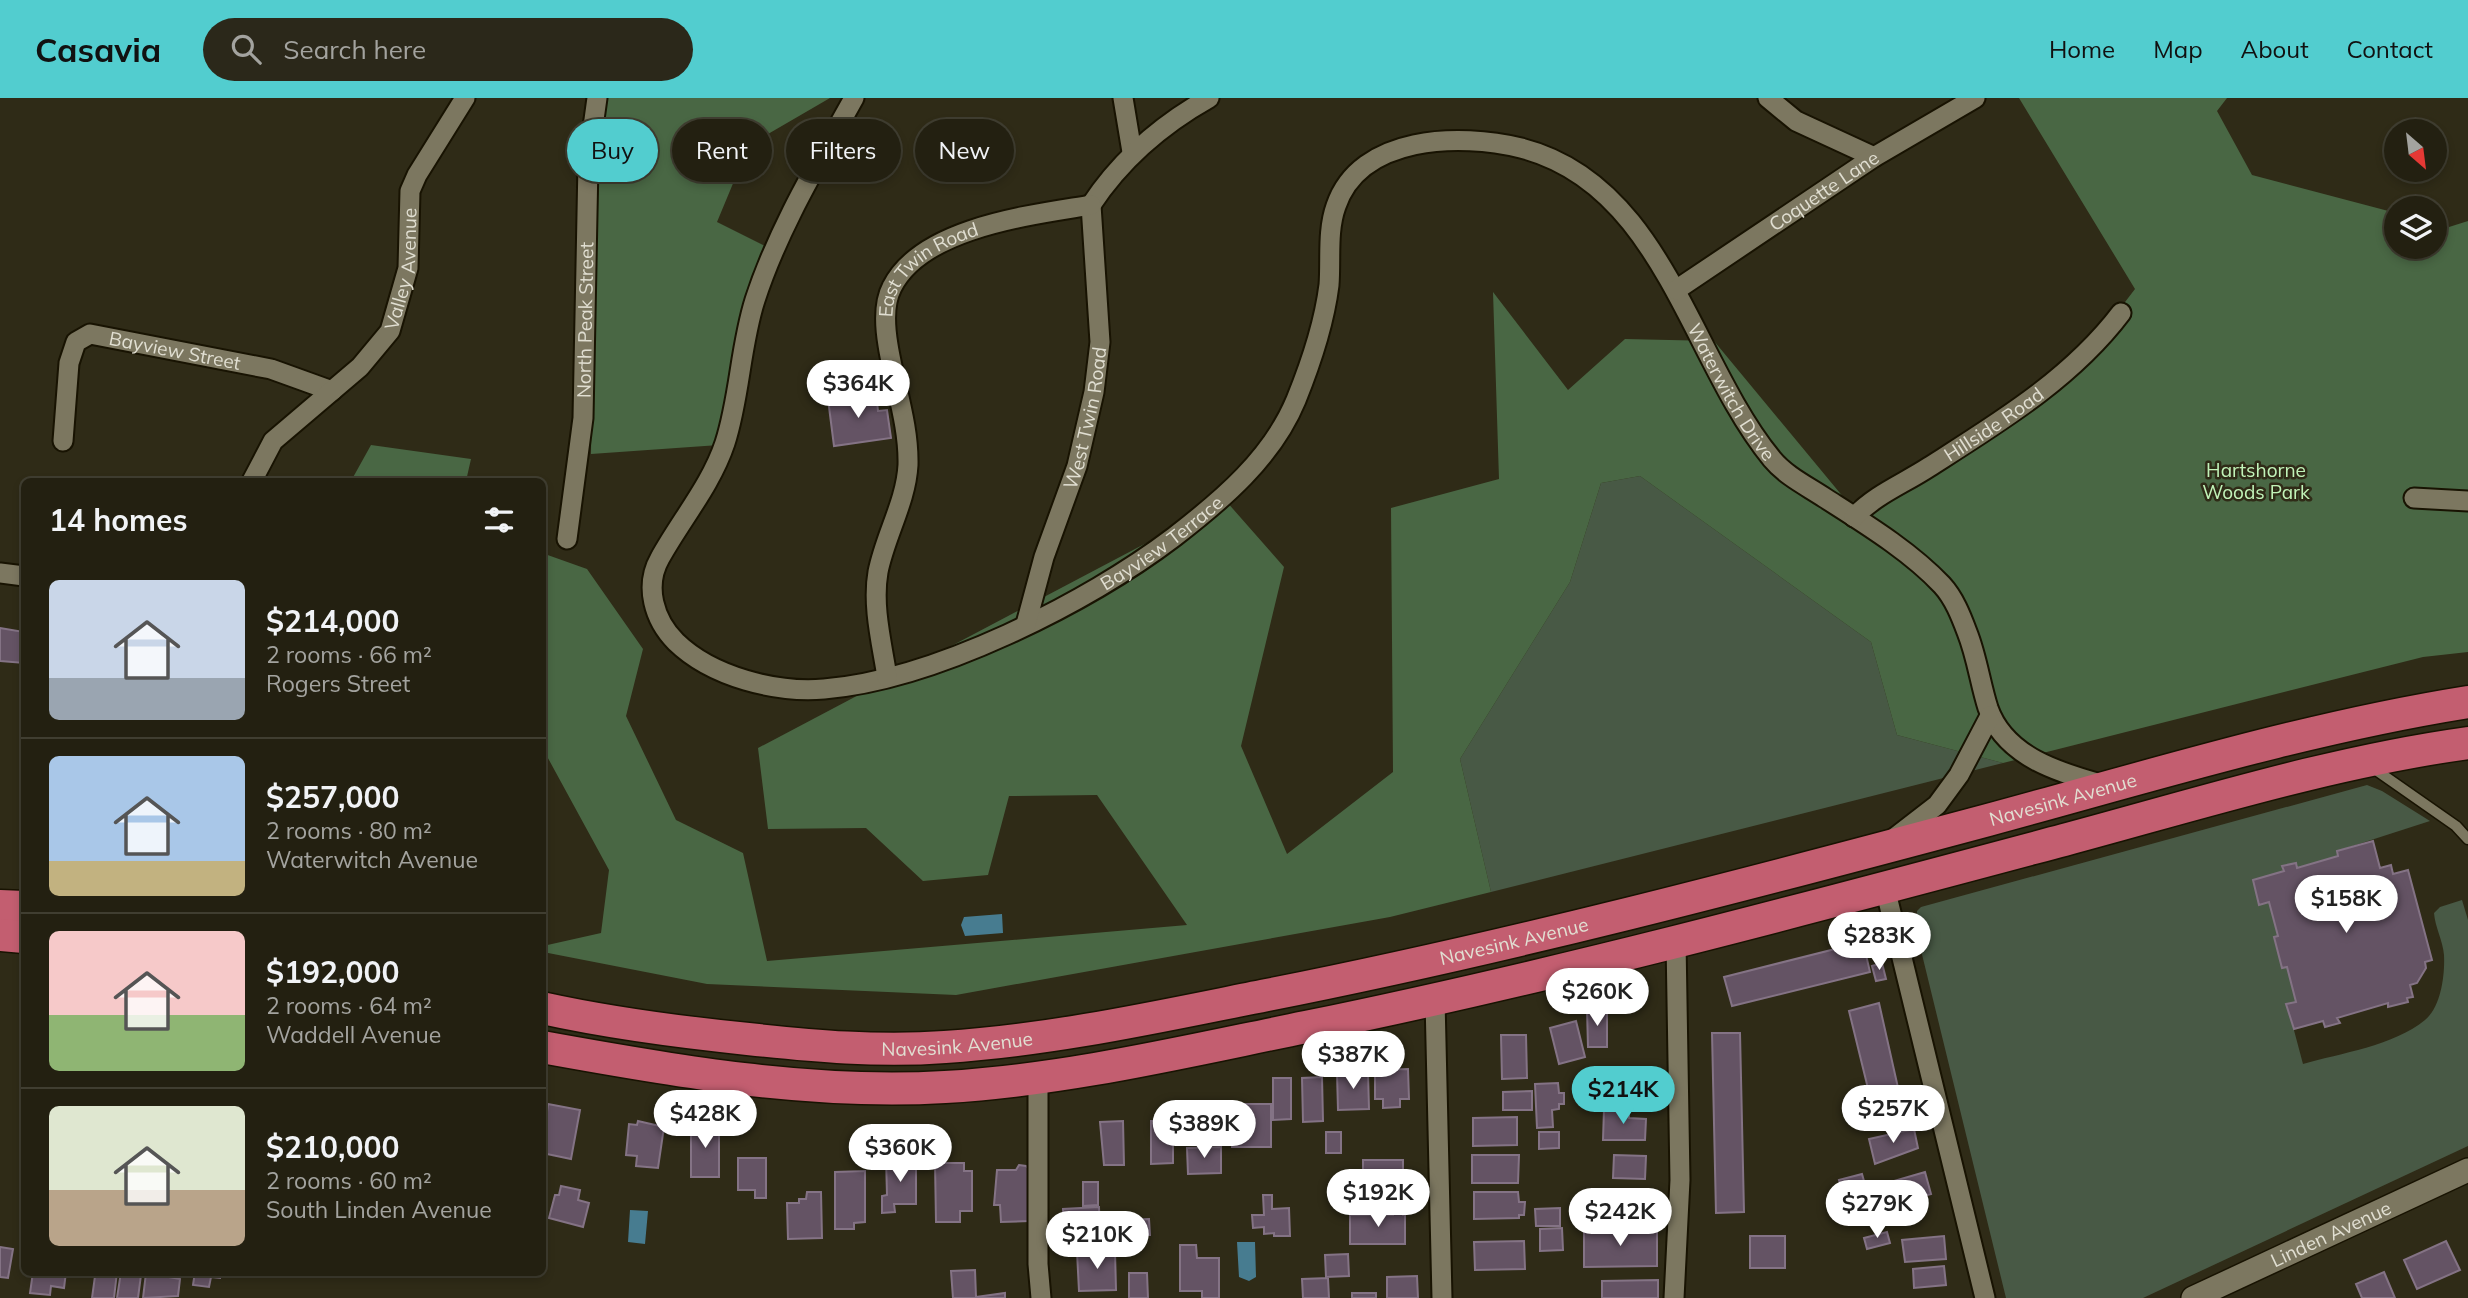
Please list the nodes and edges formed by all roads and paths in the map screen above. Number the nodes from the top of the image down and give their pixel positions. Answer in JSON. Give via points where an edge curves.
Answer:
{"nodes":[{"id":1,"x":465,"y":98,"type":"edge"},
{"id":2,"x":597,"y":98,"type":"edge"},
{"id":3,"x":854,"y":98,"type":"edge"},
{"id":4,"x":1123,"y":98,"type":"edge"},
{"id":5,"x":1209,"y":98,"type":"edge"},
{"id":6,"x":1768,"y":98,"type":"edge"},
{"id":7,"x":1975,"y":98,"type":"edge"},
{"id":8,"x":1426,"y":143,"type":"joint"},
{"id":9,"x":1132,"y":152,"type":"junction"},
{"id":10,"x":1874,"y":157,"type":"junction"},
{"id":11,"x":1091,"y":205,"type":"junction"},
{"id":12,"x":1676,"y":290,"type":"junction"},
{"id":13,"x":2121,"y":313,"type":"dead end"},
{"id":14,"x":332,"y":391,"type":"junction"},
{"id":15,"x":63,"y":441,"type":"dead end"},
{"id":16,"x":254,"y":478,"type":"edge"},
{"id":17,"x":2414,"y":498,"type":"dead end"},
{"id":18,"x":2468,"y":501,"type":"edge"},
{"id":19,"x":1854,"y":517,"type":"junction"},
{"id":20,"x":567,"y":539,"type":"dead end"},
{"id":21,"x":0,"y":573,"type":"edge"},
{"id":22,"x":21,"y":576,"type":"edge"},
{"id":23,"x":1026,"y":624,"type":"junction"},
{"id":24,"x":887,"y":677,"type":"junction"},
{"id":25,"x":2468,"y":702,"type":"edge"},
{"id":26,"x":1990,"y":716,"type":"junction"},
{"id":27,"x":2468,"y":743,"type":"edge"},
{"id":28,"x":2363,"y":761,"type":"junction"},
{"id":29,"x":2110,"y":787,"type":"junction"},
{"id":30,"x":2468,"y":839,"type":"edge"},
{"id":31,"x":1881,"y":849,"type":"junction"},
{"id":32,"x":1885,"y":888,"type":"junction"},
{"id":33,"x":0,"y":906,"type":"edge"},
{"id":34,"x":21,"y":907,"type":"edge"},
{"id":35,"x":0,"y":935,"type":"edge"},
{"id":36,"x":21,"y":937,"type":"edge"},
{"id":37,"x":1676,"y":941,"type":"junction"},
{"id":38,"x":1435,"y":1000,"type":"junction"},
{"id":39,"x":546,"y":1009,"type":"edge"},
{"id":40,"x":546,"y":1048,"type":"edge"},
{"id":41,"x":1038,"y":1077,"type":"junction"},
{"id":42,"x":2468,"y":1170,"type":"edge"},
{"id":43,"x":1041,"y":1298,"type":"edge"},
{"id":44,"x":1442,"y":1298,"type":"edge"},
{"id":45,"x":1674,"y":1298,"type":"edge"},
{"id":46,"x":1986,"y":1298,"type":"edge"},
{"id":47,"x":2193,"y":1298,"type":"edge"}],
"edges":[{"from":1,"to":14,"type":"street","name":"Valley Avenue","via":[[410,191],[408,268],[390,331]]},
{"from":2,"to":20,"type":"street","name":"North Peak Street","via":[[588,163],[586,380]]},
{"from":3,"to":24,"type":"street","name":"Bayview Terrace","via":[[810,178],[755,299],[723,450],[652,574],[657,613],[667,633],[689,653],[741,678],[795,690],[828,689]]},
{"from":4,"to":9,"type":"street"},
{"from":5,"to":9,"type":"street"},
{"from":6,"to":10,"type":"street","via":[[1796,121]]},
{"from":7,"to":10,"type":"street","name":"Coquette Lane"},
{"from":8,"to":12,"type":"street","name":"Waterwitch Drive","via":[[1476,142],[1523,149],[1580,173],[1615,203]]},
{"from":8,"to":23,"type":"street","name":"Bayview Terrace","via":[[1369,162],[1353,175],[1337,201],[1331,226],[1328,294],[1315,347],[1293,406],[1258,461],[1223,497],[1164,544],[1088,593]]},
{"from":9,"to":11,"type":"street"},
{"from":10,"to":12,"type":"street","name":"Coquette Lane"},
{"from":11,"to":23,"type":"street","name":"West Twin Road","via":[[1100,342],[1094,393],[1077,466]]},
{"from":11,"to":24,"type":"street","name":"East Twin Road","via":[[974,228],[915,260],[890,289],[885,321],[908,465],[878,571],[876,596]]},
{"from":12,"to":19,"type":"street","name":"Waterwitch Drive","via":[[1739,412],[1767,453],[1781,469]]},
{"from":13,"to":19,"type":"street","name":"Hillside Road","via":[[2104,335],[2046,388],[1924,471],[1872,498]]},
{"from":14,"to":15,"type":"street","name":"Bayview Street","via":[[271,369],[90,334],[76,342],[69,363]]},
{"from":14,"to":16,"type":"street","name":"Valley Avenue","via":[[273,441]]},
{"from":17,"to":18,"type":"street"},
{"from":19,"to":26,"type":"street","name":"Waterwitch Drive","via":[[1942,585],[1951,598],[1972,646]]},
{"from":21,"to":22,"type":"street"},
{"from":23,"to":24,"type":"street","name":"Bayview Terrace","via":[[981,647]]},
{"from":25,"to":29,"type":"highway","name":"Navesink Avenue","via":[[2343,725]]},
{"from":26,"to":29,"type":"street","via":[[2020,753]]},
{"from":26,"to":31,"type":"street","via":[[1959,775],[1937,805]]},
{"from":27,"to":28,"type":"highway","name":"Navesink Avenue"},
{"from":28,"to":30,"type":"lane"},
{"from":28,"to":32,"type":"highway","name":"Navesink Avenue"},
{"from":29,"to":31,"type":"highway","name":"Navesink Avenue"},
{"from":31,"to":39,"type":"highway","name":"Navesink Avenue","via":[[1385,971],[1025,1040],[944,1048],[823,1047],[691,1033]]},
{"from":32,"to":37,"type":"highway","name":"Navesink Avenue"},
{"from":32,"to":46,"type":"street"},
{"from":33,"to":34,"type":"highway"},
{"from":35,"to":36,"type":"highway"},
{"from":37,"to":38,"type":"highway","name":"Navesink Avenue"},
{"from":37,"to":45,"type":"street","via":[[1680,1180]]},
{"from":38,"to":41,"type":"highway","name":"Navesink Avenue"},
{"from":38,"to":44,"type":"street"},
{"from":40,"to":41,"type":"highway","name":"Navesink Avenue","via":[[752,1080],[863,1088],[942,1087]]},
{"from":41,"to":43,"type":"street"},
{"from":42,"to":47,"type":"street","name":"Linden Avenue"}]}
